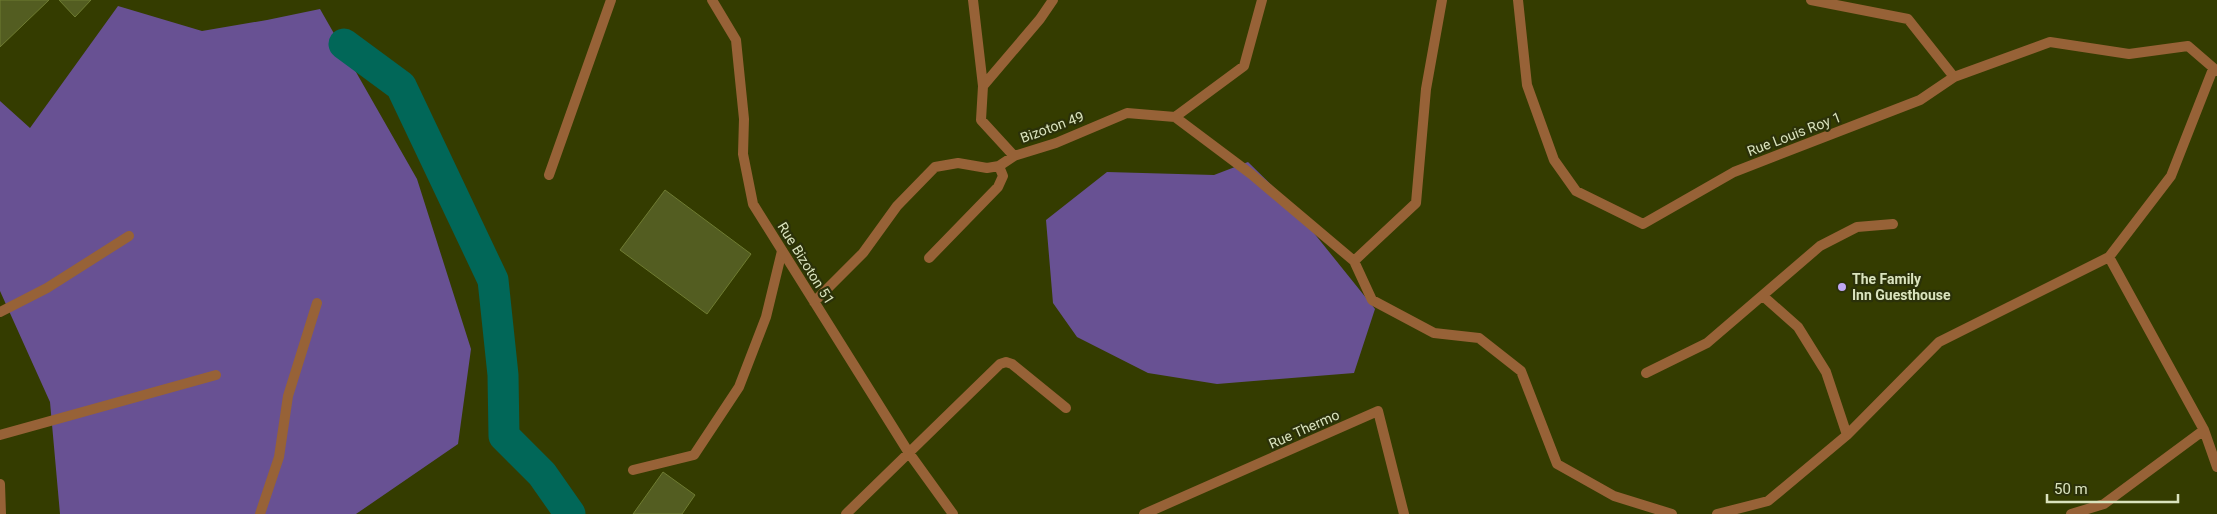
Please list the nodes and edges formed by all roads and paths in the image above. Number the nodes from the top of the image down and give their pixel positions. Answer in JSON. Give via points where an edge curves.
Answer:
{"nodes":[{"id":1,"x":611,"y":0,"type":"edge"},
{"id":2,"x":712,"y":0,"type":"edge"},
{"id":3,"x":973,"y":0,"type":"edge"},
{"id":4,"x":1053,"y":0,"type":"edge"},
{"id":5,"x":1262,"y":0,"type":"edge"},
{"id":6,"x":1442,"y":0,"type":"edge"},
{"id":7,"x":1518,"y":0,"type":"edge"},
{"id":8,"x":1816,"y":1,"type":"edge"},
{"id":9,"x":2215,"y":70,"type":"edge"},
{"id":10,"x":1954,"y":77,"type":"junction"},
{"id":11,"x":983,"y":86,"type":"junction"},
{"id":12,"x":1175,"y":117,"type":"junction"},
{"id":13,"x":1014,"y":156,"type":"junction"},
{"id":14,"x":999,"y":166,"type":"junction"},
{"id":15,"x":549,"y":175,"type":"dead end"},
{"id":16,"x":1893,"y":224,"type":"dead end"},
{"id":17,"x":129,"y":236,"type":"dead end"},
{"id":18,"x":782,"y":250,"type":"junction"},
{"id":19,"x":2108,"y":257,"type":"junction"},
{"id":20,"x":928,"y":258,"type":"dead end"},
{"id":21,"x":1354,"y":261,"type":"junction"},
{"id":22,"x":1763,"y":296,"type":"junction"},
{"id":23,"x":814,"y":302,"type":"junction"},
{"id":24,"x":317,"y":303,"type":"dead end"},
{"id":25,"x":0,"y":312,"type":"edge"},
{"id":26,"x":1646,"y":373,"type":"dead end"},
{"id":27,"x":216,"y":375,"type":"dead end"},
{"id":28,"x":1066,"y":408,"type":"dead end"},
{"id":29,"x":2204,"y":430,"type":"junction"},
{"id":30,"x":0,"y":435,"type":"edge"},
{"id":31,"x":1847,"y":435,"type":"junction"},
{"id":32,"x":909,"y":453,"type":"junction"},
{"id":33,"x":2217,"y":467,"type":"edge"},
{"id":34,"x":633,"y":470,"type":"dead end"},
{"id":35,"x":0,"y":484,"type":"edge"},
{"id":36,"x":1,"y":514,"type":"edge"},
{"id":37,"x":260,"y":514,"type":"edge"},
{"id":38,"x":846,"y":514,"type":"edge"},
{"id":39,"x":953,"y":514,"type":"edge"},
{"id":40,"x":1144,"y":514,"type":"edge"},
{"id":41,"x":1404,"y":514,"type":"edge"},
{"id":42,"x":1672,"y":514,"type":"edge"},
{"id":43,"x":1717,"y":514,"type":"edge"},
{"id":44,"x":2071,"y":514,"type":"edge"}],
"edges":[{"from":1,"to":15,"type":"street"},
{"from":2,"to":18,"type":"street","name":"Rue Bizoton 51","via":[[736,40],[744,119],[743,154],[753,204]]},
{"from":3,"to":11,"type":"street","name":"Bizoton 49"},
{"from":4,"to":11,"type":"street","via":[[1040,20]]},
{"from":5,"to":12,"type":"street","via":[[1244,66]]},
{"from":6,"to":21,"type":"street","via":[[1426,90],[1416,203]]},
{"from":7,"to":10,"type":"street","name":"Rue Louis Roy 1","via":[[1527,85],[1554,160],[1576,191],[1643,224],[1734,172],[1920,100]]},
{"from":8,"to":10,"type":"street","via":[[1908,19]]},
{"from":9,"to":10,"type":"street","name":"Rue Louis Roy 1","via":[[2188,46],[2129,54],[2050,42]]},
{"from":9,"to":19,"type":"street","via":[[2171,176]]},
{"from":11,"to":13,"type":"street","name":"Bizoton 49","via":[[981,120]]},
{"from":12,"to":13,"type":"street","name":"Bizoton 49","via":[[1127,113]]},
{"from":12,"to":21,"type":"street","via":[[1251,174]]},
{"from":13,"to":14,"type":"street"},
{"from":14,"to":20,"type":"street","via":[[1003,176],[998,188]]},
{"from":14,"to":23,"type":"street","via":[[987,168],[958,163],[935,166],[897,206],[863,252]]},
{"from":16,"to":22,"type":"street","via":[[1857,227],[1820,246]]},
{"from":17,"to":25,"type":"street","via":[[48,288]]},
{"from":18,"to":23,"type":"street","name":"Rue Bizoton 51"},
{"from":18,"to":34,"type":"street","via":[[766,317],[739,387],[694,455]]},
{"from":19,"to":29,"type":"street"},
{"from":19,"to":31,"type":"street","via":[[1939,342]]},
{"from":21,"to":42,"type":"street","via":[[1372,300],[1434,333],[1479,338],[1521,371],[1557,464],[1614,496]]},
{"from":22,"to":26,"type":"street","via":[[1707,343]]},
{"from":22,"to":31,"type":"street","via":[[1798,327],[1826,372]]},
{"from":23,"to":32,"type":"street","name":"Rue Bizoton 51"},
{"from":24,"to":37,"type":"street","via":[[288,396],[279,457]]},
{"from":27,"to":30,"type":"street"},
{"from":28,"to":32,"type":"street","via":[[1006,362],[1000,364]]},
{"from":29,"to":33,"type":"street"},
{"from":29,"to":44,"type":"street","via":[[2104,504]]},
{"from":31,"to":43,"type":"street","via":[[1768,501]]},
{"from":32,"to":38,"type":"street"},
{"from":32,"to":39,"type":"street","name":"Rue Bizoton 51"},
{"from":35,"to":36,"type":"street"},
{"from":40,"to":41,"type":"street","name":"Rue Thermo","via":[[1378,411]]}]}
